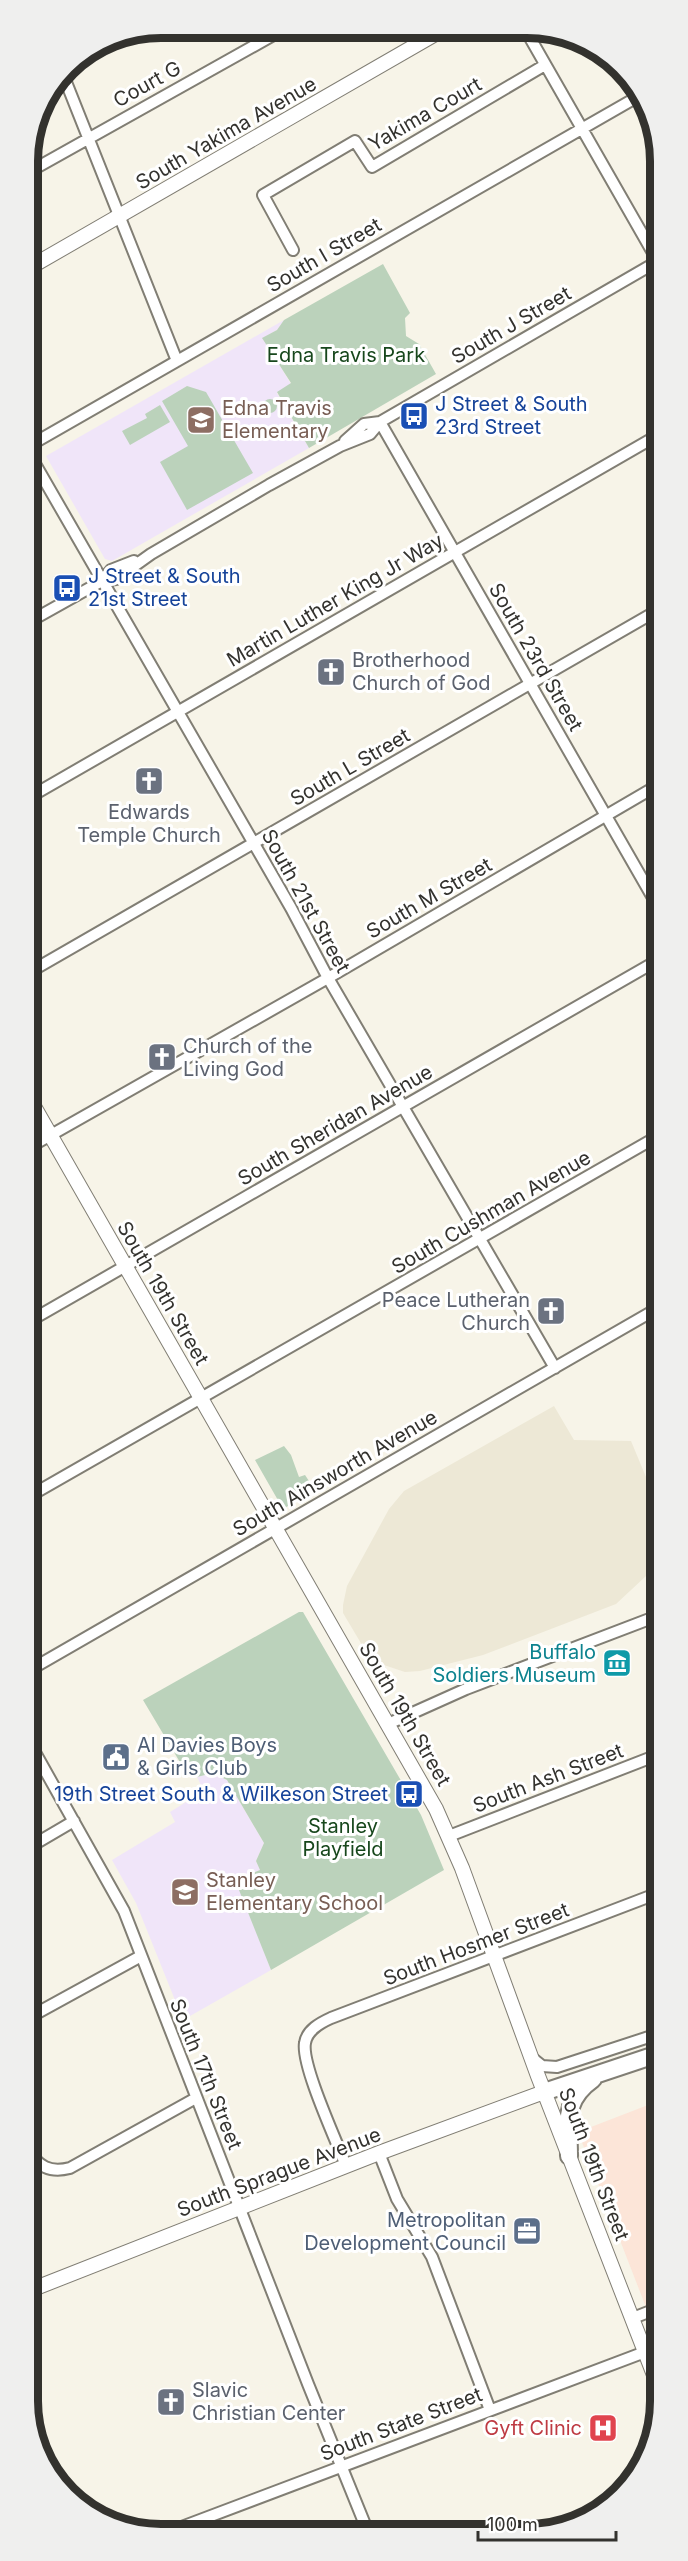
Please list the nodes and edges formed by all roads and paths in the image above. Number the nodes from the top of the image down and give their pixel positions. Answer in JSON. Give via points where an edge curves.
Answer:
{"nodes":[{"id":1,"x":268,"y":38,"type":"edge"},
{"id":2,"x":428,"y":38,"type":"edge"},
{"id":3,"x":530,"y":38,"type":"edge"},
{"id":4,"x":545,"y":65,"type":"junction"},
{"id":5,"x":66,"y":82,"type":"edge"},
{"id":6,"x":634,"y":99,"type":"edge"},
{"id":7,"x":582,"y":128,"type":"junction"},
{"id":8,"x":89,"y":137,"type":"junction"},
{"id":9,"x":38,"y":167,"type":"edge"},
{"id":10,"x":120,"y":217,"type":"junction"},
{"id":11,"x":650,"y":246,"type":"edge"},
{"id":12,"x":293,"y":250,"type":"dead end"},
{"id":13,"x":38,"y":263,"type":"edge"},
{"id":14,"x":650,"y":267,"type":"edge"},
{"id":15,"x":177,"y":362,"type":"junction"},
{"id":16,"x":380,"y":422,"type":"junction"},
{"id":17,"x":650,"y":441,"type":"edge"},
{"id":18,"x":38,"y":442,"type":"edge"},
{"id":19,"x":38,"y":468,"type":"edge"},
{"id":20,"x":455,"y":552,"type":"junction"},
{"id":21,"x":102,"y":581,"type":"junction"},
{"id":22,"x":650,"y":615,"type":"edge"},
{"id":23,"x":38,"y":617,"type":"edge"},
{"id":24,"x":530,"y":683,"type":"junction"},
{"id":25,"x":178,"y":712,"type":"junction"},
{"id":26,"x":650,"y":790,"type":"edge"},
{"id":27,"x":38,"y":792,"type":"edge"},
{"id":28,"x":606,"y":815,"type":"junction"},
{"id":29,"x":253,"y":844,"type":"junction"},
{"id":30,"x":650,"y":892,"type":"edge"},
{"id":31,"x":650,"y":965,"type":"edge"},
{"id":32,"x":38,"y":967,"type":"edge"},
{"id":33,"x":328,"y":978,"type":"junction"},
{"id":34,"x":404,"y":1107,"type":"junction"},
{"id":35,"x":38,"y":1114,"type":"edge"},
{"id":36,"x":50,"y":1135,"type":"junction"},
{"id":37,"x":650,"y":1141,"type":"edge"},
{"id":38,"x":38,"y":1142,"type":"edge"},
{"id":39,"x":480,"y":1240,"type":"junction"},
{"id":40,"x":125,"y":1266,"type":"junction"},
{"id":41,"x":650,"y":1313,"type":"edge"},
{"id":42,"x":38,"y":1316,"type":"edge"},
{"id":43,"x":555,"y":1368,"type":"junction"},
{"id":44,"x":201,"y":1398,"type":"junction"},
{"id":45,"x":38,"y":1491,"type":"edge"},
{"id":46,"x":276,"y":1528,"type":"junction"},
{"id":47,"x":650,"y":1619,"type":"edge"},
{"id":48,"x":38,"y":1665,"type":"edge"},
{"id":49,"x":388,"y":1724,"type":"junction"},
{"id":50,"x":38,"y":1758,"type":"edge"},
{"id":51,"x":650,"y":1758,"type":"edge"},
{"id":52,"x":74,"y":1821,"type":"junction"},
{"id":53,"x":449,"y":1836,"type":"junction"},
{"id":54,"x":38,"y":1842,"type":"edge"},
{"id":55,"x":650,"y":1896,"type":"edge"},
{"id":56,"x":141,"y":1956,"type":"junction"},
{"id":57,"x":494,"y":1957,"type":"junction"},
{"id":58,"x":38,"y":2013,"type":"edge"},
{"id":59,"x":650,"y":2037,"type":"edge"},
{"id":60,"x":650,"y":2057,"type":"edge"},
{"id":61,"x":532,"y":2058,"type":"junction"},
{"id":62,"x":603,"y":2072,"type":"junction"},
{"id":63,"x":544,"y":2092,"type":"junction"},
{"id":64,"x":196,"y":2097,"type":"junction"},
{"id":65,"x":379,"y":2153,"type":"junction"},
{"id":66,"x":569,"y":2156,"type":"junction"},
{"id":67,"x":38,"y":2162,"type":"edge"},
{"id":68,"x":346,"y":2166,"type":"junction"},
{"id":69,"x":240,"y":2208,"type":"junction"},
{"id":70,"x":38,"y":2287,"type":"edge"},
{"id":71,"x":650,"y":2311,"type":"edge"},
{"id":72,"x":633,"y":2318,"type":"junction"},
{"id":73,"x":645,"y":2352,"type":"junction"},
{"id":74,"x":650,"y":2364,"type":"edge"},
{"id":75,"x":490,"y":2410,"type":"junction"},
{"id":76,"x":342,"y":2465,"type":"junction"},
{"id":77,"x":191,"y":2524,"type":"edge"},
{"id":78,"x":365,"y":2524,"type":"edge"}],
"edges":[{"from":1,"to":8,"type":"street","name":"Court G"},
{"from":2,"to":10,"type":"main road","name":"South Yakima Avenue"},
{"from":3,"to":4,"type":"street"},
{"from":4,"to":7,"type":"street"},
{"from":4,"to":12,"type":"street","name":"Yakima Court","via":[[372,167],[355,141],[262,195]]},
{"from":5,"to":8,"type":"street"},
{"from":6,"to":7,"type":"street","name":"South I Street"},
{"from":7,"to":11,"type":"street"},
{"from":7,"to":15,"type":"street","name":"South I Street"},
{"from":8,"to":9,"type":"street","name":"Court G"},
{"from":8,"to":10,"type":"street"},
{"from":10,"to":13,"type":"main road","name":"South Yakima Avenue"},
{"from":10,"to":15,"type":"street"},
{"from":14,"to":16,"type":"street","name":"South J Street"},
{"from":15,"to":18,"type":"street","name":"South I Street"},
{"from":16,"to":20,"type":"street","name":"South 23rd Street"},
{"from":16,"to":21,"type":"street","name":"South J Street","via":[[370,434],[340,446],[151,554],[116,579]]},
{"from":17,"to":20,"type":"street","name":"Martin Luther King Jr Way"},
{"from":19,"to":21,"type":"street","name":"South 21st Street"},
{"from":20,"to":24,"type":"street","name":"South 23rd Street"},
{"from":20,"to":25,"type":"street","name":"Martin Luther King Jr Way"},
{"from":21,"to":23,"type":"street","name":"South J Street"},
{"from":21,"to":25,"type":"street","name":"South 21st Street"},
{"from":22,"to":24,"type":"street","name":"South L Street"},
{"from":24,"to":28,"type":"street","name":"South 23rd Street"},
{"from":24,"to":29,"type":"street","name":"South L Street"},
{"from":25,"to":27,"type":"street","name":"Martin Luther King Jr Way"},
{"from":25,"to":29,"type":"street","name":"South 21st Street"},
{"from":26,"to":28,"type":"street","name":"South M Street"},
{"from":28,"to":30,"type":"street","name":"South 23rd Street"},
{"from":28,"to":33,"type":"street","name":"South M Street"},
{"from":29,"to":32,"type":"street","name":"South L Street"},
{"from":29,"to":33,"type":"street","name":"South 21st Street"},
{"from":31,"to":34,"type":"street","name":"South Sheridan Avenue"},
{"from":33,"to":34,"type":"street","name":"South 21st Street"},
{"from":33,"to":36,"type":"street","name":"South M Street"},
{"from":34,"to":39,"type":"street","name":"South 21st Street"},
{"from":34,"to":40,"type":"street","name":"South Sheridan Avenue"},
{"from":35,"to":36,"type":"main road","name":"South 19th Street"},
{"from":36,"to":38,"type":"street","name":"South M Street"},
{"from":36,"to":40,"type":"main road","name":"South 19th Street"},
{"from":37,"to":39,"type":"street","name":"South Cushman Avenue"},
{"from":39,"to":43,"type":"street","name":"South 21st Street"},
{"from":39,"to":44,"type":"street","name":"South Cushman Avenue"},
{"from":40,"to":42,"type":"street","name":"South Sheridan Avenue"},
{"from":40,"to":44,"type":"main road","name":"South 19th Street"},
{"from":41,"to":43,"type":"street","name":"South Ainsworth Avenue"},
{"from":43,"to":46,"type":"street","name":"South Ainsworth Avenue"},
{"from":44,"to":45,"type":"street","name":"South Cushman Avenue"},
{"from":44,"to":46,"type":"main road","name":"South 19th Street"},
{"from":46,"to":48,"type":"street","name":"South Ainsworth Avenue"},
{"from":46,"to":49,"type":"main road","name":"South 19th Street"},
{"from":47,"to":49,"type":"street","via":[[466,1689]]},
{"from":49,"to":53,"type":"main road","name":"South 19th Street"},
{"from":50,"to":52,"type":"street","name":"South 17th Street"},
{"from":51,"to":53,"type":"street","name":"South Ash Street"},
{"from":52,"to":54,"type":"street"},
{"from":52,"to":56,"type":"street","name":"South 17th Street","via":[[124,1911]]},
{"from":53,"to":57,"type":"main road","name":"South 19th Street"},
{"from":55,"to":57,"type":"street","name":"South Hosmer Street"},
{"from":56,"to":58,"type":"street"},
{"from":56,"to":64,"type":"street","name":"South 17th Street"},
{"from":57,"to":61,"type":"main road","name":"South 19th Street"},
{"from":57,"to":68,"type":"street","name":"South Hosmer Street","via":[[331,2018],[309,2035],[306,2059]]},
{"from":59,"to":61,"type":"street","via":[[557,2067],[542,2066]]},
{"from":60,"to":62,"type":"highway"},
{"from":61,"to":63,"type":"main road","name":"South 19th Street"},
{"from":62,"to":63,"type":"highway"},
{"from":62,"to":66,"type":"highway","via":[[580,2090],[570,2105]]},
{"from":63,"to":65,"type":"main road","name":"South Sprague Avenue"},
{"from":63,"to":66,"type":"main road","name":"South 19th Street"},
{"from":64,"to":67,"type":"street","via":[[63,2170],[51,2170]]},
{"from":64,"to":69,"type":"street","name":"South 17th Street"},
{"from":65,"to":68,"type":"main road","name":"South Sprague Avenue"},
{"from":65,"to":75,"type":"street","via":[[396,2199],[432,2257]]},
{"from":66,"to":72,"type":"main road","name":"South 19th Street"},
{"from":68,"to":69,"type":"main road","name":"South Sprague Avenue"},
{"from":69,"to":70,"type":"main road","name":"South Sprague Avenue"},
{"from":69,"to":76,"type":"street","name":"South 17th Street"},
{"from":71,"to":72,"type":"street"},
{"from":72,"to":73,"type":"main road","name":"South 19th Street"},
{"from":73,"to":74,"type":"main road","name":"South 19th Street"},
{"from":73,"to":75,"type":"street","name":"South State Street"},
{"from":75,"to":76,"type":"street","name":"South State Street"},
{"from":76,"to":77,"type":"street","name":"South State Street"},
{"from":76,"to":78,"type":"street","name":"South 17th Street"}]}
